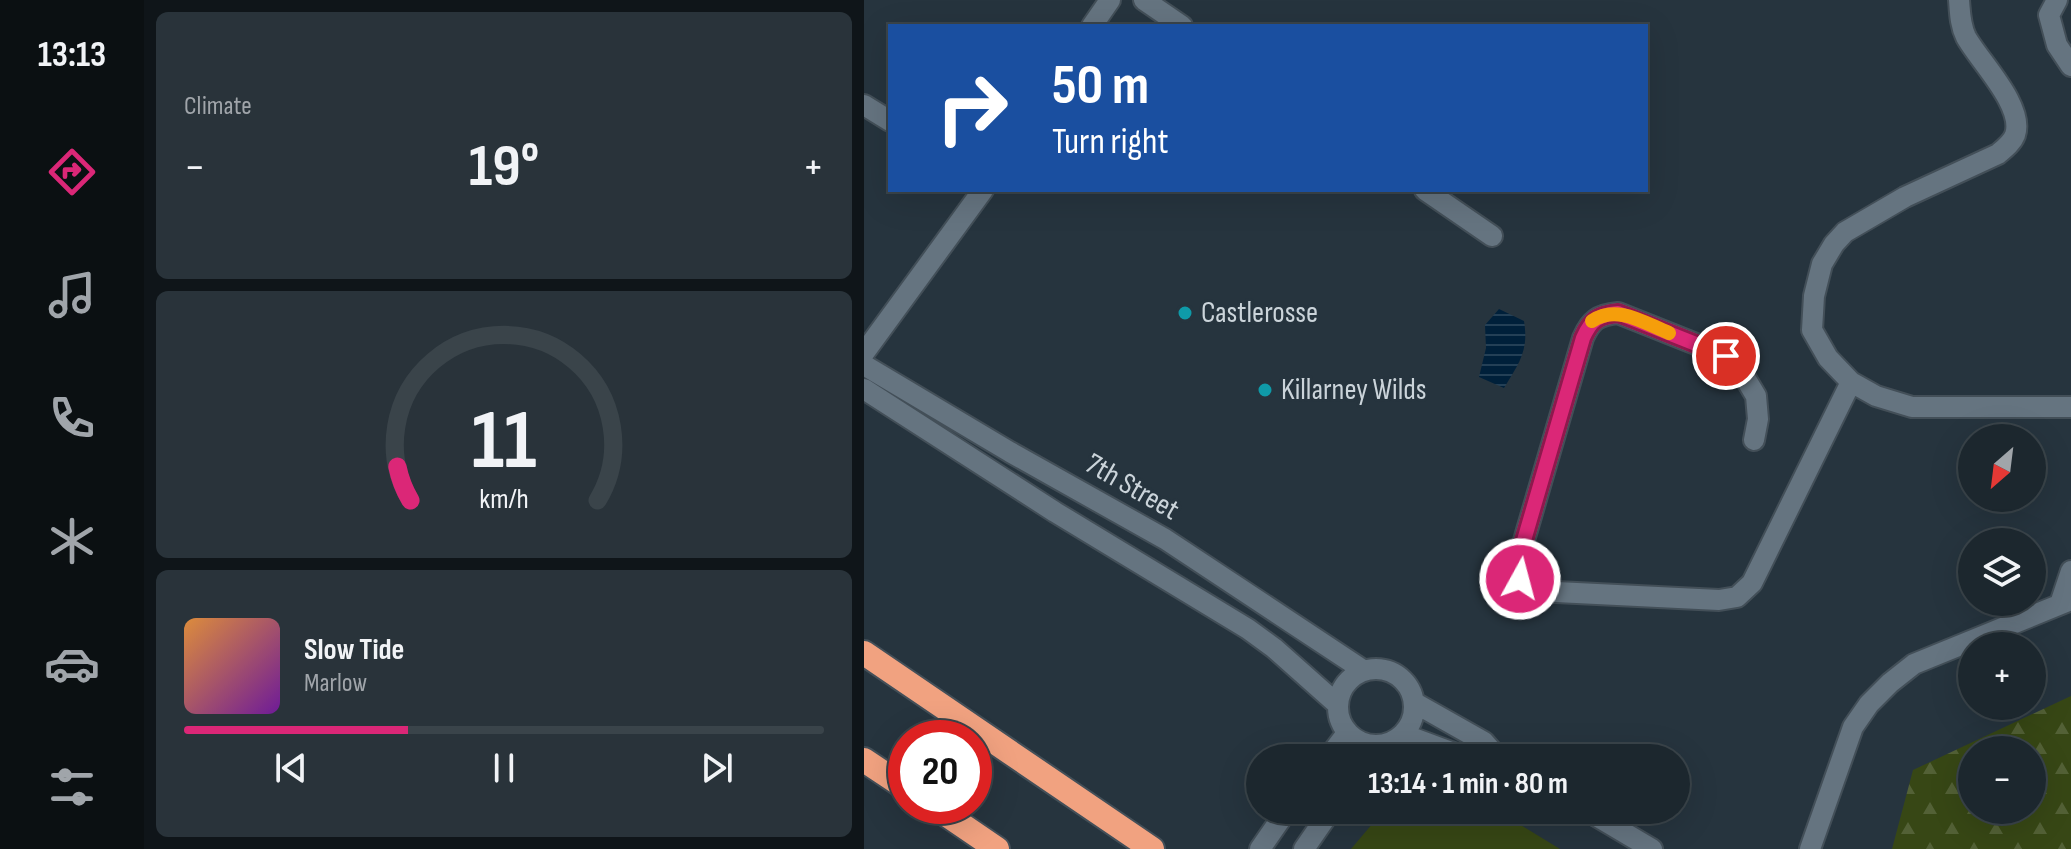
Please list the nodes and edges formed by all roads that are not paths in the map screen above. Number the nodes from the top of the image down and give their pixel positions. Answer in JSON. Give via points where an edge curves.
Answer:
{"nodes":[{"id":1,"x":1110,"y":0,"type":"edge"},
{"id":2,"x":1144,"y":0,"type":"edge"},
{"id":3,"x":1959,"y":0,"type":"edge"},
{"id":4,"x":2050,"y":5,"type":"edge"},
{"id":5,"x":1093,"y":24,"type":"edge"},
{"id":6,"x":1179,"y":24,"type":"edge"},
{"id":7,"x":2071,"y":66,"type":"edge"},
{"id":8,"x":864,"y":105,"type":"edge"},
{"id":9,"x":888,"y":120,"type":"edge"},
{"id":10,"x":982,"y":192,"type":"edge"},
{"id":11,"x":1428,"y":192,"type":"edge"},
{"id":12,"x":1492,"y":236,"type":"dead end"},
{"id":13,"x":864,"y":353,"type":"edge"},
{"id":14,"x":864,"y":365,"type":"edge"},
{"id":15,"x":1851,"y":382,"type":"junction"},
{"id":16,"x":864,"y":389,"type":"edge"},
{"id":17,"x":2071,"y":407,"type":"edge"},
{"id":18,"x":1754,"y":440,"type":"dead end"},
{"id":19,"x":1165,"y":539,"type":"junction"},
{"id":20,"x":1146,"y":567,"type":"junction"},
{"id":21,"x":2071,"y":571,"type":"edge"},
{"id":22,"x":2066,"y":602,"type":"edge"},
{"id":23,"x":864,"y":653,"type":"edge"},
{"id":24,"x":1363,"y":670,"type":"junction"},
{"id":25,"x":1415,"y":703,"type":"junction"},
{"id":26,"x":1337,"y":704,"type":"junction"},
{"id":27,"x":1347,"y":733,"type":"junction"},
{"id":28,"x":1405,"y":735,"type":"junction"},
{"id":29,"x":1339,"y":744,"type":"edge"},
{"id":30,"x":1361,"y":744,"type":"edge"},
{"id":31,"x":1389,"y":744,"type":"edge"},
{"id":32,"x":1429,"y":744,"type":"edge"},
{"id":33,"x":1486,"y":744,"type":"edge"},
{"id":34,"x":864,"y":760,"type":"edge"},
{"id":35,"x":888,"y":776,"type":"edge"},
{"id":36,"x":960,"y":824,"type":"edge"},
{"id":37,"x":1277,"y":824,"type":"edge"},
{"id":38,"x":1321,"y":824,"type":"edge"},
{"id":39,"x":1610,"y":824,"type":"edge"},
{"id":40,"x":1306,"y":846,"type":"edge"},
{"id":41,"x":997,"y":849,"type":"edge"},
{"id":42,"x":1152,"y":849,"type":"edge"},
{"id":43,"x":1260,"y":849,"type":"edge"},
{"id":44,"x":1652,"y":849,"type":"edge"},
{"id":45,"x":1810,"y":849,"type":"edge"}],
"edges":[{"from":1,"to":5,"type":"street"},
{"from":2,"to":6,"type":"street"},
{"from":3,"to":15,"type":"street","via":[[1965,35],[2009,100],[2016,134],[1998,154],[1905,197],[1834,244],[1822,264],[1812,330]]},
{"from":4,"to":7,"type":"street","via":[[2057,45]]},
{"from":8,"to":9,"type":"street"},
{"from":10,"to":13,"type":"street"},
{"from":11,"to":12,"type":"street"},
{"from":14,"to":19,"type":"street","name":"7th Street"},
{"from":15,"to":17,"type":"street","via":[[1912,407]]},
{"from":15,"to":18,"type":"street","via":[[1752,583],[1737,597],[1536,591],[1520,579],[1518,561],[1583,338],[1590,322],[1601,315],[1618,313],[1726,356],[1756,396]]},
{"from":16,"to":20,"type":"street","name":"7th Street"},
{"from":19,"to":20,"type":"street"},
{"from":19,"to":24,"type":"street","name":"7th Street"},
{"from":20,"to":26,"type":"street","name":"7th Street","via":[[1248,629]]},
{"from":21,"to":22,"type":"street"},
{"from":22,"to":45,"type":"street","via":[[1914,664],[1890,683],[1853,727]]},
{"from":23,"to":42,"type":"highway"},
{"from":24,"to":25,"type":"street","via":[[1393,672],[1405,681]]},
{"from":24,"to":26,"type":"street","via":[[1350,678]]},
{"from":25,"to":28,"type":"street"},
{"from":25,"to":33,"type":"street"},
{"from":26,"to":27,"type":"street"},
{"from":27,"to":29,"type":"street"},
{"from":27,"to":30,"type":"street"},
{"from":28,"to":31,"type":"street"},
{"from":28,"to":32,"type":"street"},
{"from":34,"to":35,"type":"highway"},
{"from":36,"to":41,"type":"highway"},
{"from":37,"to":43,"type":"street"},
{"from":38,"to":40,"type":"street"},
{"from":39,"to":44,"type":"street"}]}
